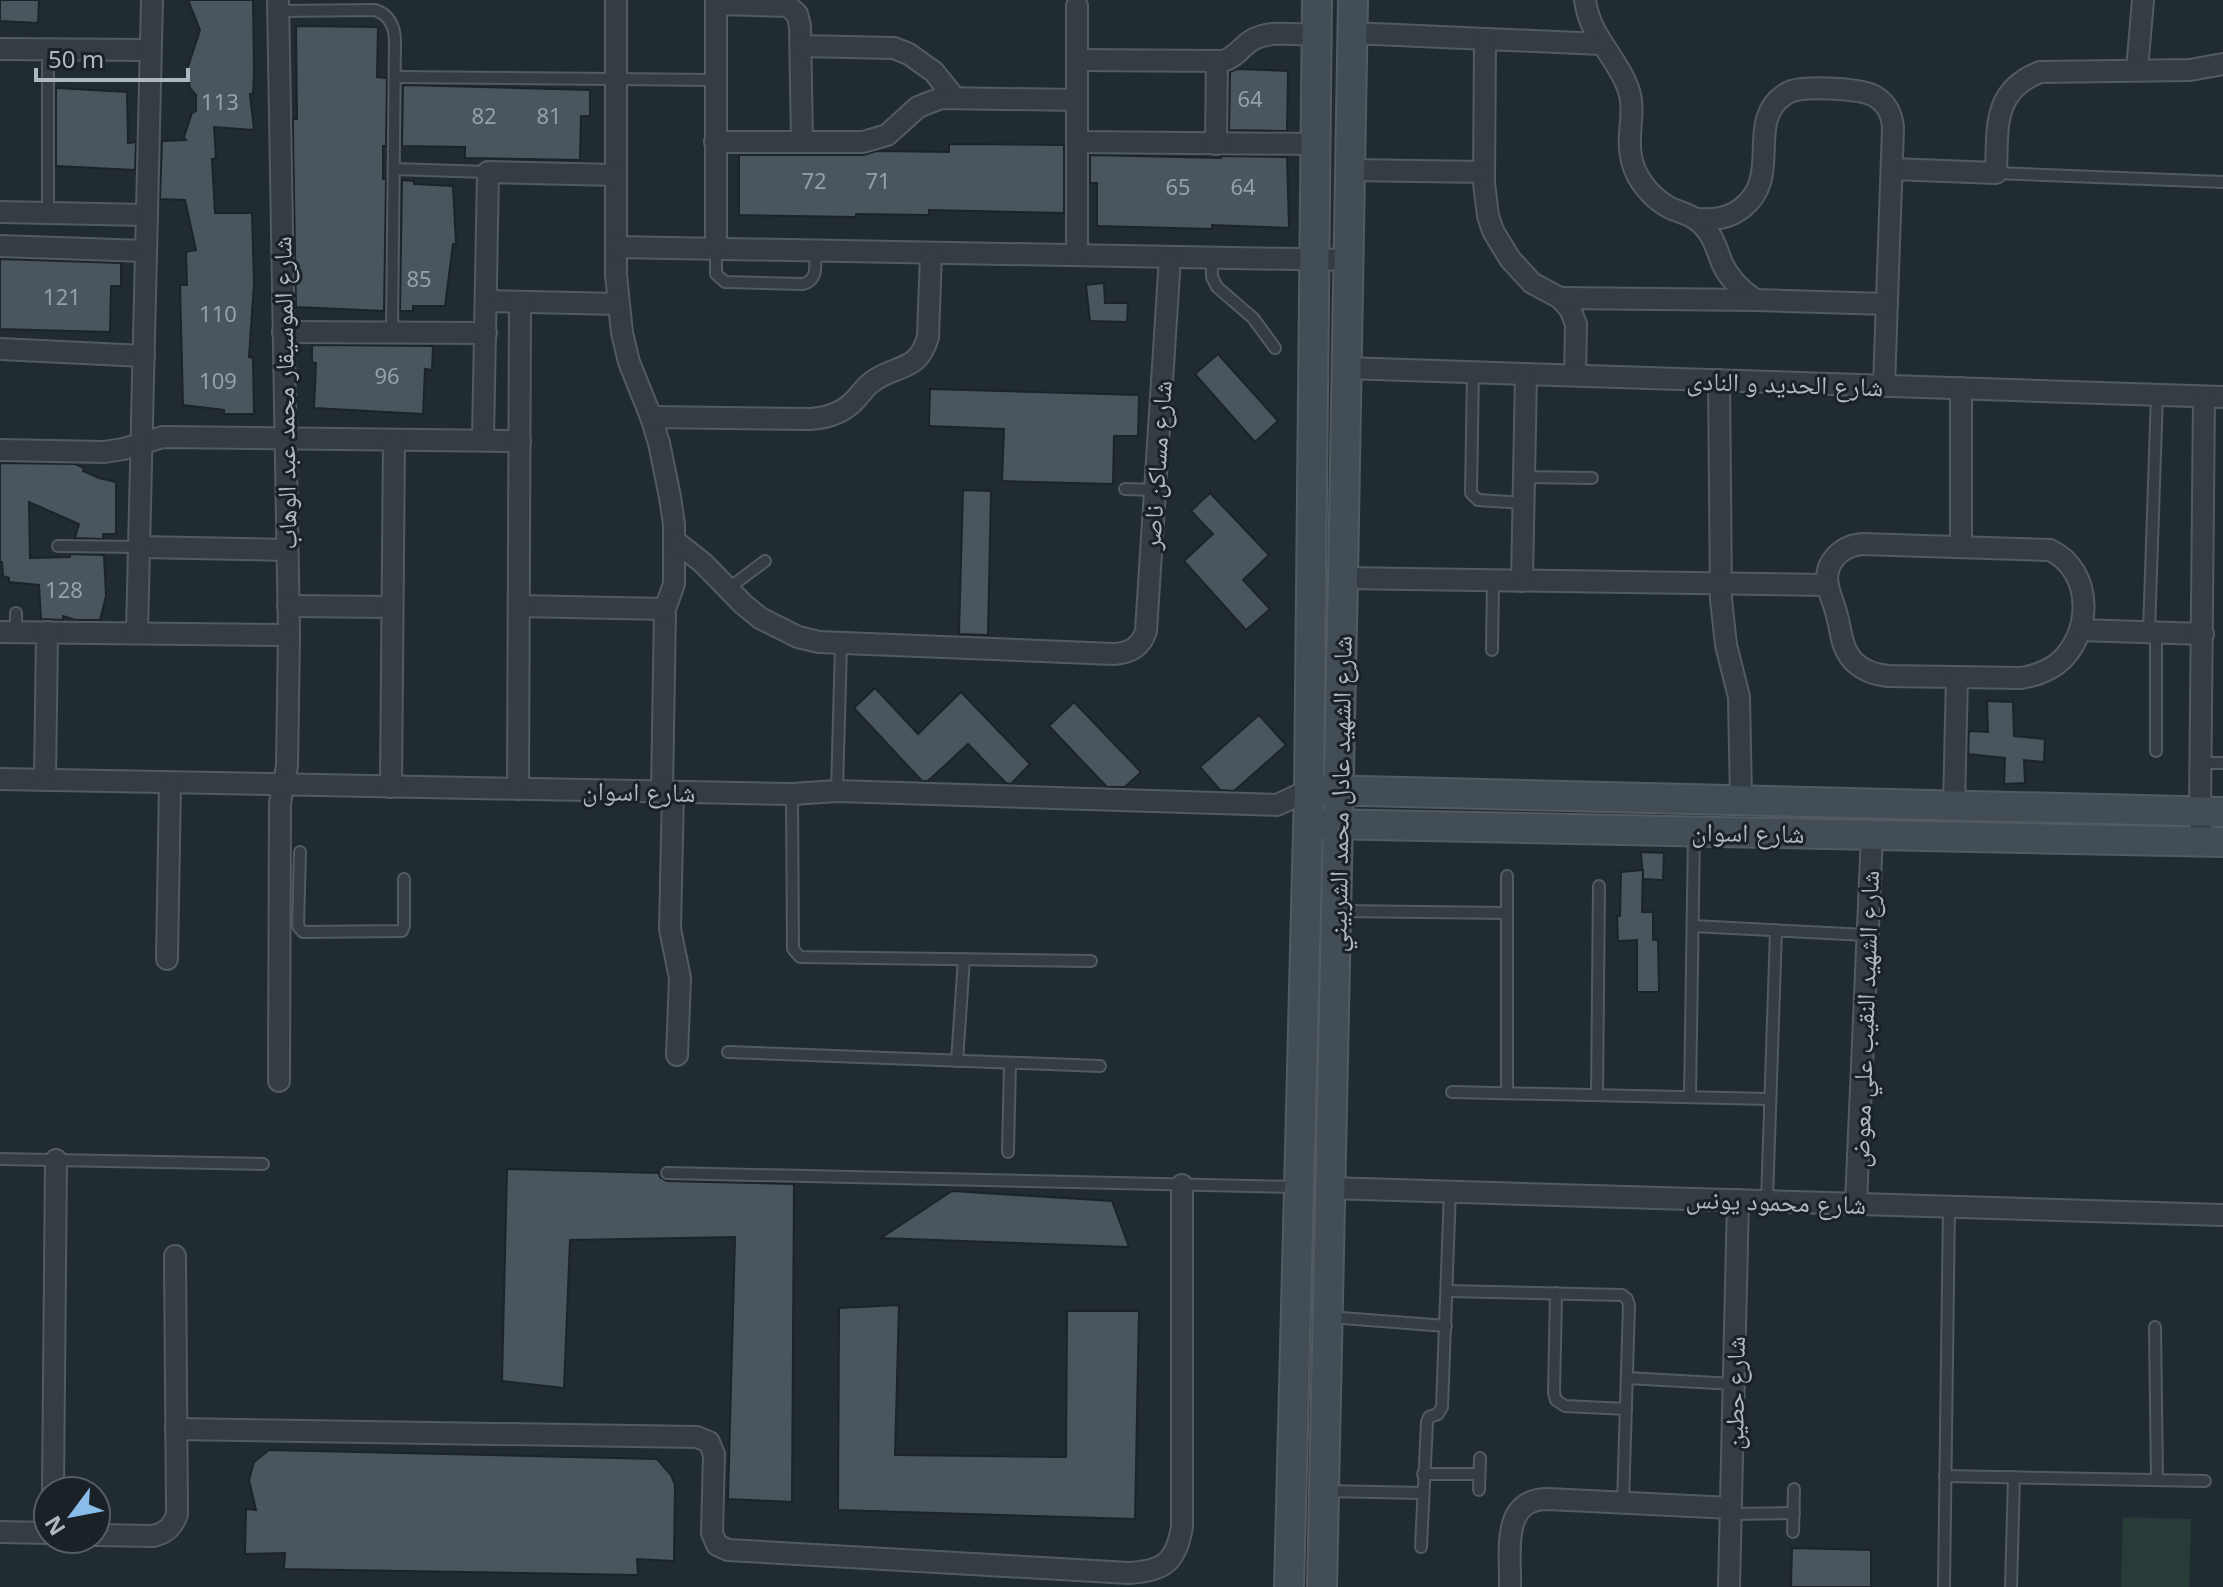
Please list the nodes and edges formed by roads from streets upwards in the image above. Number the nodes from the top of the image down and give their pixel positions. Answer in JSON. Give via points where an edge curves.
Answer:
{"nodes":[{"id":1,"x":152,"y":0,"type":"edge"},
{"id":2,"x":616,"y":0,"type":"edge"},
{"id":3,"x":1317,"y":0,"type":"edge"},
{"id":4,"x":1353,"y":0,"type":"edge"},
{"id":5,"x":1585,"y":0,"type":"edge"},
{"id":6,"x":2143,"y":0,"type":"edge"},
{"id":7,"x":716,"y":2,"type":"edge"},
{"id":8,"x":278,"y":6,"type":"edge"},
{"id":9,"x":1077,"y":6,"type":"dead end"},
{"id":10,"x":1352,"y":33,"type":"junction"},
{"id":11,"x":1317,"y":35,"type":"junction"},
{"id":12,"x":1485,"y":39,"type":"junction"},
{"id":13,"x":1601,"y":44,"type":"junction"},
{"id":14,"x":801,"y":46,"type":"junction"},
{"id":15,"x":0,"y":49,"type":"edge"},
{"id":16,"x":150,"y":50,"type":"junction"},
{"id":17,"x":1077,"y":60,"type":"junction"},
{"id":18,"x":1217,"y":61,"type":"junction"},
{"id":19,"x":2223,"y":64,"type":"edge"},
{"id":20,"x":2137,"y":70,"type":"junction"},
{"id":21,"x":954,"y":97,"type":"junction"},
{"id":22,"x":1077,"y":100,"type":"junction"},
{"id":23,"x":715,"y":142,"type":"junction"},
{"id":24,"x":802,"y":142,"type":"junction"},
{"id":25,"x":1077,"y":142,"type":"junction"},
{"id":26,"x":1216,"y":144,"type":"junction"},
{"id":27,"x":1316,"y":144,"type":"junction"},
{"id":28,"x":1892,"y":169,"type":"junction"},
{"id":29,"x":1350,"y":170,"type":"junction"},
{"id":30,"x":1484,"y":172,"type":"junction"},
{"id":31,"x":616,"y":175,"type":"junction"},
{"id":32,"x":0,"y":212,"type":"edge"},
{"id":33,"x":147,"y":215,"type":"junction"},
{"id":34,"x":1696,"y":219,"type":"junction"},
{"id":35,"x":0,"y":246,"type":"edge"},
{"id":36,"x":616,"y":247,"type":"junction"},
{"id":37,"x":716,"y":248,"type":"junction"},
{"id":38,"x":146,"y":251,"type":"junction"},
{"id":39,"x":931,"y":253,"type":"junction"},
{"id":40,"x":1077,"y":255,"type":"junction"},
{"id":41,"x":1170,"y":257,"type":"junction"},
{"id":42,"x":1315,"y":260,"type":"junction"},
{"id":43,"x":1348,"y":260,"type":"junction"},
{"id":44,"x":1560,"y":298,"type":"junction"},
{"id":45,"x":1755,"y":300,"type":"junction"},
{"id":46,"x":486,"y":301,"type":"junction"},
{"id":47,"x":520,"y":302,"type":"junction"},
{"id":48,"x":618,"y":304,"type":"junction"},
{"id":49,"x":1887,"y":304,"type":"junction"},
{"id":50,"x":283,"y":332,"type":"junction"},
{"id":51,"x":486,"y":333,"type":"junction"},
{"id":52,"x":0,"y":349,"type":"edge"},
{"id":53,"x":144,"y":356,"type":"junction"},
{"id":54,"x":1346,"y":368,"type":"junction"},
{"id":55,"x":1526,"y":374,"type":"junction"},
{"id":56,"x":1575,"y":375,"type":"junction"},
{"id":57,"x":1719,"y":380,"type":"junction"},
{"id":58,"x":1884,"y":386,"type":"junction"},
{"id":59,"x":1961,"y":388,"type":"junction"},
{"id":60,"x":2214,"y":397,"type":"edge"},
{"id":61,"x":651,"y":417,"type":"junction"},
{"id":62,"x":285,"y":439,"type":"junction"},
{"id":63,"x":394,"y":440,"type":"junction"},
{"id":64,"x":483,"y":440,"type":"junction"},
{"id":65,"x":520,"y":441,"type":"junction"},
{"id":66,"x":142,"y":443,"type":"junction"},
{"id":67,"x":0,"y":450,"type":"edge"},
{"id":68,"x":675,"y":541,"type":"junction"},
{"id":69,"x":139,"y":547,"type":"junction"},
{"id":70,"x":1961,"y":547,"type":"junction"},
{"id":71,"x":287,"y":550,"type":"junction"},
{"id":72,"x":1343,"y":578,"type":"junction"},
{"id":73,"x":1522,"y":581,"type":"junction"},
{"id":74,"x":1720,"y":583,"type":"junction"},
{"id":75,"x":1828,"y":585,"type":"junction"},
{"id":76,"x":288,"y":606,"type":"junction"},
{"id":77,"x":519,"y":606,"type":"junction"},
{"id":78,"x":392,"y":607,"type":"junction"},
{"id":79,"x":665,"y":609,"type":"junction"},
{"id":80,"x":10,"y":626,"type":"edge"},
{"id":81,"x":2080,"y":630,"type":"junction"},
{"id":82,"x":47,"y":632,"type":"junction"},
{"id":83,"x":137,"y":633,"type":"junction"},
{"id":84,"x":2203,"y":634,"type":"junction"},
{"id":85,"x":289,"y":635,"type":"junction"},
{"id":86,"x":1957,"y":677,"type":"junction"},
{"id":87,"x":0,"y":779,"type":"edge"},
{"id":88,"x":45,"y":780,"type":"junction"},
{"id":89,"x":170,"y":783,"type":"junction"},
{"id":90,"x":284,"y":785,"type":"junction"},
{"id":91,"x":391,"y":787,"type":"junction"},
{"id":92,"x":518,"y":789,"type":"junction"},
{"id":93,"x":1309,"y":790,"type":"junction"},
{"id":94,"x":1339,"y":791,"type":"junction"},
{"id":95,"x":668,"y":792,"type":"junction"},
{"id":96,"x":1741,"y":800,"type":"junction"},
{"id":97,"x":1277,"y":805,"type":"junction"},
{"id":98,"x":1954,"y":806,"type":"junction"},
{"id":99,"x":2211,"y":812,"type":"edge"},
{"id":100,"x":1308,"y":823,"type":"junction"},
{"id":101,"x":1338,"y":824,"type":"junction"},
{"id":102,"x":1872,"y":835,"type":"junction"},
{"id":103,"x":2212,"y":842,"type":"edge"},
{"id":104,"x":167,"y":959,"type":"dead end"},
{"id":105,"x":677,"y":1055,"type":"dead end"},
{"id":106,"x":279,"y":1081,"type":"dead end"},
{"id":107,"x":56,"y":1160,"type":"road end"},
{"id":108,"x":1182,"y":1185,"type":"road end"},
{"id":109,"x":1329,"y":1188,"type":"junction"},
{"id":110,"x":1738,"y":1200,"type":"junction"},
{"id":111,"x":1856,"y":1203,"type":"junction"},
{"id":112,"x":2223,"y":1215,"type":"edge"},
{"id":113,"x":175,"y":1256,"type":"dead end"},
{"id":114,"x":176,"y":1429,"type":"junction"},
{"id":115,"x":53,"y":1475,"type":"edge"},
{"id":116,"x":1731,"y":1511,"type":"junction"},
{"id":117,"x":0,"y":1532,"type":"edge"},
{"id":118,"x":32,"y":1533,"type":"edge"},
{"id":119,"x":112,"y":1535,"type":"edge"},
{"id":120,"x":1289,"y":1587,"type":"edge"},
{"id":121,"x":1322,"y":1587,"type":"edge"},
{"id":122,"x":1510,"y":1587,"type":"edge"},
{"id":123,"x":1729,"y":1587,"type":"edge"}],
"edges":[{"from":1,"to":16,"type":"street"},
{"from":2,"to":31,"type":"street"},
{"from":3,"to":11,"type":"street","name":"شارع الشهيد عادل محمد الشربيني"},
{"from":4,"to":10,"type":"street","name":"شارع الشهيد عادل محمد الشربيني"},
{"from":5,"to":13,"type":"street"},
{"from":6,"to":20,"type":"street"},
{"from":7,"to":14,"type":"street","via":[[788,6],[800,22]]},
{"from":7,"to":23,"type":"street"},
{"from":8,"to":50,"type":"street","name":"شارع الموسيقار محمد عبد الوهاب"},
{"from":9,"to":17,"type":"street"},
{"from":10,"to":12,"type":"street"},
{"from":10,"to":29,"type":"street","name":"شارع الشهيد عادل محمد الشربيني"},
{"from":11,"to":18,"type":"street","via":[[1262,36]]},
{"from":11,"to":27,"type":"street","name":"شارع الشهيد عادل محمد الشربيني"},
{"from":12,"to":13,"type":"street"},
{"from":12,"to":30,"type":"street"},
{"from":13,"to":34,"type":"street","via":[[1629,90],[1629,145],[1636,173],[1660,202]]},
{"from":14,"to":21,"type":"street","via":[[894,48],[934,72]]},
{"from":14,"to":24,"type":"street"},
{"from":15,"to":16,"type":"street"},
{"from":16,"to":33,"type":"street"},
{"from":17,"to":18,"type":"street"},
{"from":17,"to":22,"type":"street"},
{"from":18,"to":26,"type":"street"},
{"from":19,"to":20,"type":"street"},
{"from":20,"to":28,"type":"street","via":[[2040,72],[2020,82],[1998,118],[1996,173]]},
{"from":21,"to":22,"type":"street"},
{"from":21,"to":24,"type":"street","via":[[918,107],[880,139]]},
{"from":22,"to":25,"type":"street"},
{"from":23,"to":24,"type":"street"},
{"from":23,"to":37,"type":"street"},
{"from":25,"to":26,"type":"street"},
{"from":25,"to":40,"type":"street"},
{"from":26,"to":27,"type":"street"},
{"from":27,"to":42,"type":"street","name":"شارع الشهيد عادل محمد الشربيني"},
{"from":28,"to":34,"type":"street","via":[[1892,120],[1879,99],[1856,91],[1792,91],[1768,115],[1755,194],[1736,213]]},
{"from":28,"to":49,"type":"street"},
{"from":29,"to":30,"type":"street"},
{"from":29,"to":43,"type":"street","name":"شارع الشهيد عادل محمد الشربيني"},
{"from":30,"to":44,"type":"street","via":[[1488,216],[1501,246],[1532,283]]},
{"from":31,"to":36,"type":"street"},
{"from":31,"to":46,"type":"street","via":[[488,172]]},
{"from":32,"to":33,"type":"street"},
{"from":33,"to":38,"type":"street"},
{"from":34,"to":45,"type":"street","via":[[1713,237],[1731,278]]},
{"from":35,"to":38,"type":"street"},
{"from":36,"to":37,"type":"street"},
{"from":36,"to":48,"type":"street"},
{"from":37,"to":39,"type":"street"},
{"from":38,"to":53,"type":"street"},
{"from":39,"to":40,"type":"street"},
{"from":39,"to":61,"type":"street","via":[[925,347],[911,363],[870,383],[845,409],[810,419]]},
{"from":40,"to":41,"type":"street"},
{"from":41,"to":42,"type":"street"},
{"from":41,"to":68,"type":"street","name":"شارع مساكن ناصر","via":[[1146,631],[1135,649],[1114,654],[841,645],[798,637],[760,618]]},
{"from":42,"to":43,"type":"street"},
{"from":42,"to":93,"type":"street","name":"شارع الشهيد عادل محمد الشربيني"},
{"from":43,"to":54,"type":"street","name":"شارع الشهيد عادل محمد الشربيني"},
{"from":44,"to":45,"type":"street"},
{"from":44,"to":56,"type":"street","via":[[1576,324]]},
{"from":45,"to":49,"type":"street"},
{"from":46,"to":47,"type":"street"},
{"from":46,"to":51,"type":"street"},
{"from":47,"to":48,"type":"street"},
{"from":47,"to":65,"type":"street"},
{"from":48,"to":61,"type":"street","via":[[629,362]]},
{"from":49,"to":58,"type":"street"},
{"from":50,"to":51,"type":"street"},
{"from":50,"to":62,"type":"street","name":"شارع الموسيقار محمد عبد الوهاب"},
{"from":51,"to":64,"type":"street"},
{"from":52,"to":53,"type":"street"},
{"from":53,"to":66,"type":"street"},
{"from":54,"to":55,"type":"street","name":"شارع الحديد و النادى"},
{"from":54,"to":72,"type":"street","name":"شارع الشهيد عادل محمد الشربيني"},
{"from":55,"to":56,"type":"street","name":"شارع الحديد و النادى"},
{"from":55,"to":73,"type":"street"},
{"from":56,"to":57,"type":"street","name":"شارع الحديد و النادى"},
{"from":57,"to":58,"type":"street","name":"شارع الحديد و النادى"},
{"from":57,"to":74,"type":"street"},
{"from":58,"to":59,"type":"street","name":"شارع الحديد و النادى"},
{"from":59,"to":60,"type":"street","name":"شارع الحديد و النادى"},
{"from":59,"to":70,"type":"street"},
{"from":60,"to":84,"type":"street"},
{"from":61,"to":68,"type":"street","via":[[668,483]]},
{"from":62,"to":63,"type":"street"},
{"from":62,"to":66,"type":"street","via":[[163,437]]},
{"from":62,"to":71,"type":"street","name":"شارع الموسيقار محمد عبد الوهاب"},
{"from":63,"to":64,"type":"street"},
{"from":63,"to":78,"type":"street"},
{"from":64,"to":65,"type":"street"},
{"from":65,"to":77,"type":"street"},
{"from":66,"to":67,"type":"street","via":[[104,452]]},
{"from":66,"to":69,"type":"street"},
{"from":68,"to":79,"type":"street","via":[[674,584]]},
{"from":69,"to":71,"type":"street"},
{"from":69,"to":83,"type":"street"},
{"from":70,"to":75,"type":"street","via":[[1854,545],[1833,560]]},
{"from":70,"to":81,"type":"street","via":[[2050,550],[2062,556],[2083,590]]},
{"from":71,"to":76,"type":"street","name":"شارع الموسيقار محمد عبد الوهاب"},
{"from":72,"to":73,"type":"street"},
{"from":72,"to":94,"type":"street","name":"شارع الشهيد عادل محمد الشربيني"},
{"from":73,"to":74,"type":"street"},
{"from":74,"to":75,"type":"street"},
{"from":74,"to":96,"type":"street","via":[[1739,697]]},
{"from":75,"to":86,"type":"street","via":[[1845,649],[1858,666],[1888,676]]},
{"from":76,"to":78,"type":"street"},
{"from":76,"to":85,"type":"street","name":"شارع الموسيقار محمد عبد الوهاب"},
{"from":77,"to":79,"type":"street"},
{"from":77,"to":92,"type":"street"},
{"from":78,"to":91,"type":"street"},
{"from":79,"to":95,"type":"street"},
{"from":80,"to":82,"type":"street"},
{"from":81,"to":84,"type":"street"},
{"from":81,"to":86,"type":"street","via":[[2058,663],[2034,676]]},
{"from":82,"to":83,"type":"street"},
{"from":82,"to":88,"type":"street"},
{"from":83,"to":85,"type":"street"},
{"from":84,"to":99,"type":"street","via":[[2201,763]]},
{"from":85,"to":90,"type":"street","name":"شارع الموسيقار محمد عبد الوهاب"},
{"from":86,"to":98,"type":"street"},
{"from":87,"to":88,"type":"street","name":"شارع اسوان"},
{"from":88,"to":89,"type":"street","name":"شارع اسوان"},
{"from":89,"to":90,"type":"street","name":"شارع اسوان"},
{"from":89,"to":104,"type":"street"},
{"from":90,"to":91,"type":"street","name":"شارع اسوان"},
{"from":90,"to":106,"type":"street","name":"شارع الموسيقار محمد عبد الوهاب","via":[[280,803],[290,878]]},
{"from":91,"to":92,"type":"street","name":"شارع اسوان"},
{"from":92,"to":95,"type":"street","name":"شارع اسوان"},
{"from":93,"to":94,"type":"street","name":"شارع اسوان"},
{"from":93,"to":97,"type":"street","name":"شارع اسوان"},
{"from":93,"to":100,"type":"street","name":"شارع الشهيد عادل محمد الشربيني"},
{"from":94,"to":96,"type":"street","name":"شارع اسوان"},
{"from":94,"to":101,"type":"street","name":"شارع الشهيد عادل محمد الشربيني"},
{"from":95,"to":97,"type":"street","name":"شارع اسوان","via":[[837,791]]},
{"from":95,"to":105,"type":"street","via":[[670,929],[680,978]]},
{"from":96,"to":98,"type":"street","name":"شارع اسوان"},
{"from":97,"to":100,"type":"street","name":"شارع اسوان"},
{"from":98,"to":99,"type":"street","name":"شارع اسوان"},
{"from":99,"to":103,"type":"street"},
{"from":100,"to":101,"type":"street","name":"شارع اسوان"},
{"from":100,"to":120,"type":"street","name":"شارع الشهيد عادل محمد الشربيني"},
{"from":101,"to":102,"type":"street","name":"شارع اسوان"},
{"from":101,"to":109,"type":"street","name":"شارع الشهيد عادل محمد الشربيني"},
{"from":102,"to":103,"type":"street","name":"شارع اسوان"},
{"from":102,"to":111,"type":"street","name":"شارع الشهيد النقيب علي معوض"},
{"from":107,"to":115,"type":"street"},
{"from":108,"to":114,"type":"street","via":[[1182,1527],[1178,1546],[1149,1572],[728,1550],[717,1545],[712,1533],[714,1454],[709,1442],[697,1437]]},
{"from":109,"to":110,"type":"street","name":"شارع محمود يونس"},
{"from":109,"to":121,"type":"street","name":"شارع الشهيد عادل محمد الشربيني"},
{"from":110,"to":111,"type":"street","name":"شارع محمود يونس"},
{"from":110,"to":116,"type":"street","name":"شارع حطين"},
{"from":111,"to":112,"type":"street","name":"شارع محمود يونس"},
{"from":113,"to":114,"type":"street"},
{"from":114,"to":119,"type":"street","via":[[177,1514],[169,1530],[153,1536]]},
{"from":116,"to":122,"type":"street","via":[[1538,1499],[1514,1517]]},
{"from":116,"to":123,"type":"street","name":"شارع حطين"},
{"from":117,"to":118,"type":"street"}]}
